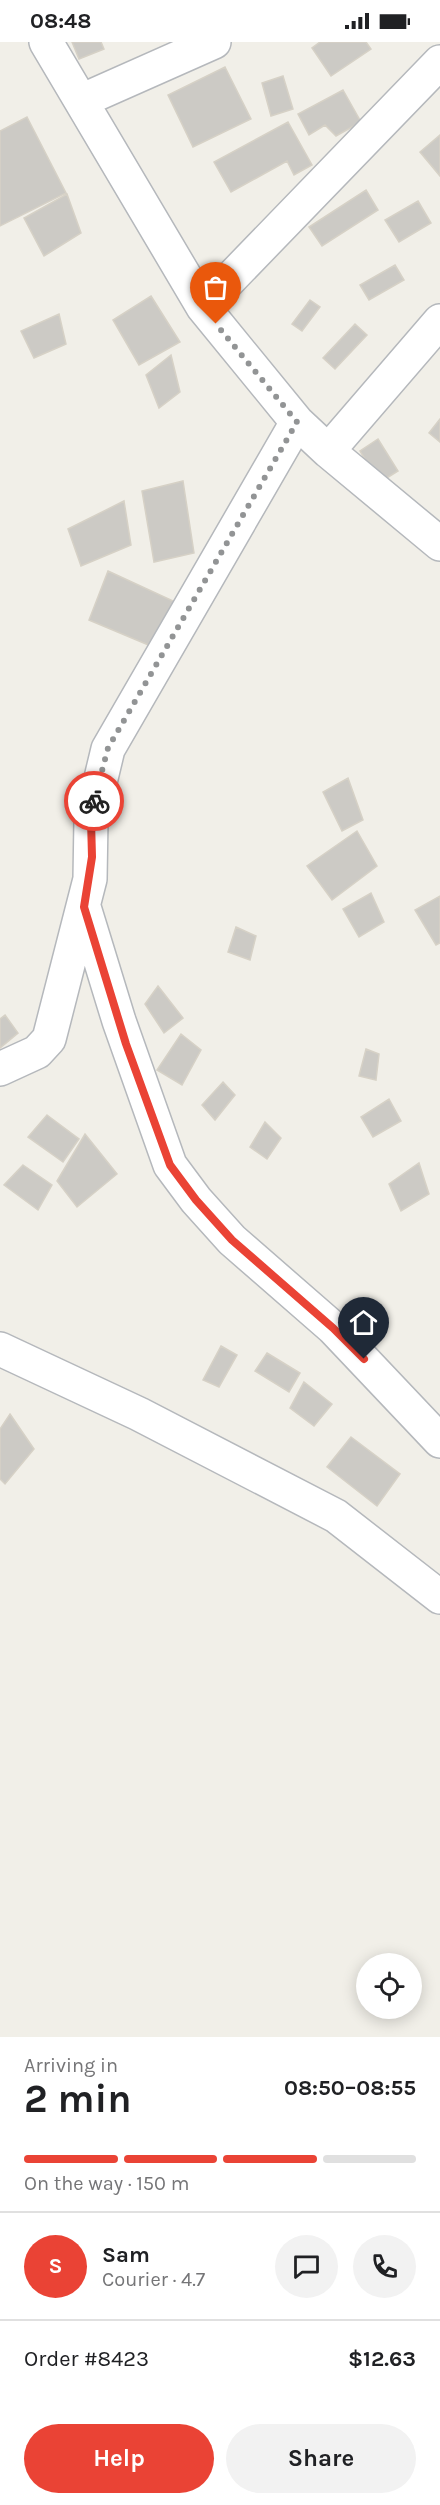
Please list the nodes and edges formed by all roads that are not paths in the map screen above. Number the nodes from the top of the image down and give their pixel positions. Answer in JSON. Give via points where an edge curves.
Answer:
{"nodes":[{"id":1,"x":46,"y":42,"type":"edge"},
{"id":2,"x":214,"y":42,"type":"edge"},
{"id":3,"x":440,"y":62,"type":"edge"},
{"id":4,"x":81,"y":101,"type":"junction"},
{"id":5,"x":203,"y":307,"type":"junction"},
{"id":6,"x":438,"y":326,"type":"edge"},
{"id":7,"x":297,"y":422,"type":"junction"},
{"id":8,"x":328,"y":451,"type":"junction"},
{"id":9,"x":440,"y":544,"type":"edge"},
{"id":10,"x":84,"y":907,"type":"junction"},
{"id":11,"x":0,"y":1069,"type":"edge"},
{"id":12,"x":0,"y":1349,"type":"edge"},
{"id":13,"x":440,"y":1441,"type":"edge"},
{"id":14,"x":440,"y":1597,"type":"edge"}],
"edges":[{"from":1,"to":4,"type":"street"},
{"from":2,"to":4,"type":"street"},
{"from":3,"to":5,"type":"street"},
{"from":4,"to":5,"type":"street"},
{"from":5,"to":7,"type":"street"},
{"from":6,"to":8,"type":"street"},
{"from":7,"to":8,"type":"street"},
{"from":7,"to":10,"type":"street","via":[[108,748],[91,820],[92,857]]},
{"from":8,"to":9,"type":"street"},
{"from":10,"to":11,"type":"street","via":[[49,1039],[37,1052]]},
{"from":10,"to":13,"type":"street","via":[[126,1044],[170,1165],[232,1240],[333,1328]]},
{"from":12,"to":14,"type":"street","via":[[139,1414],[336,1516]]}]}
